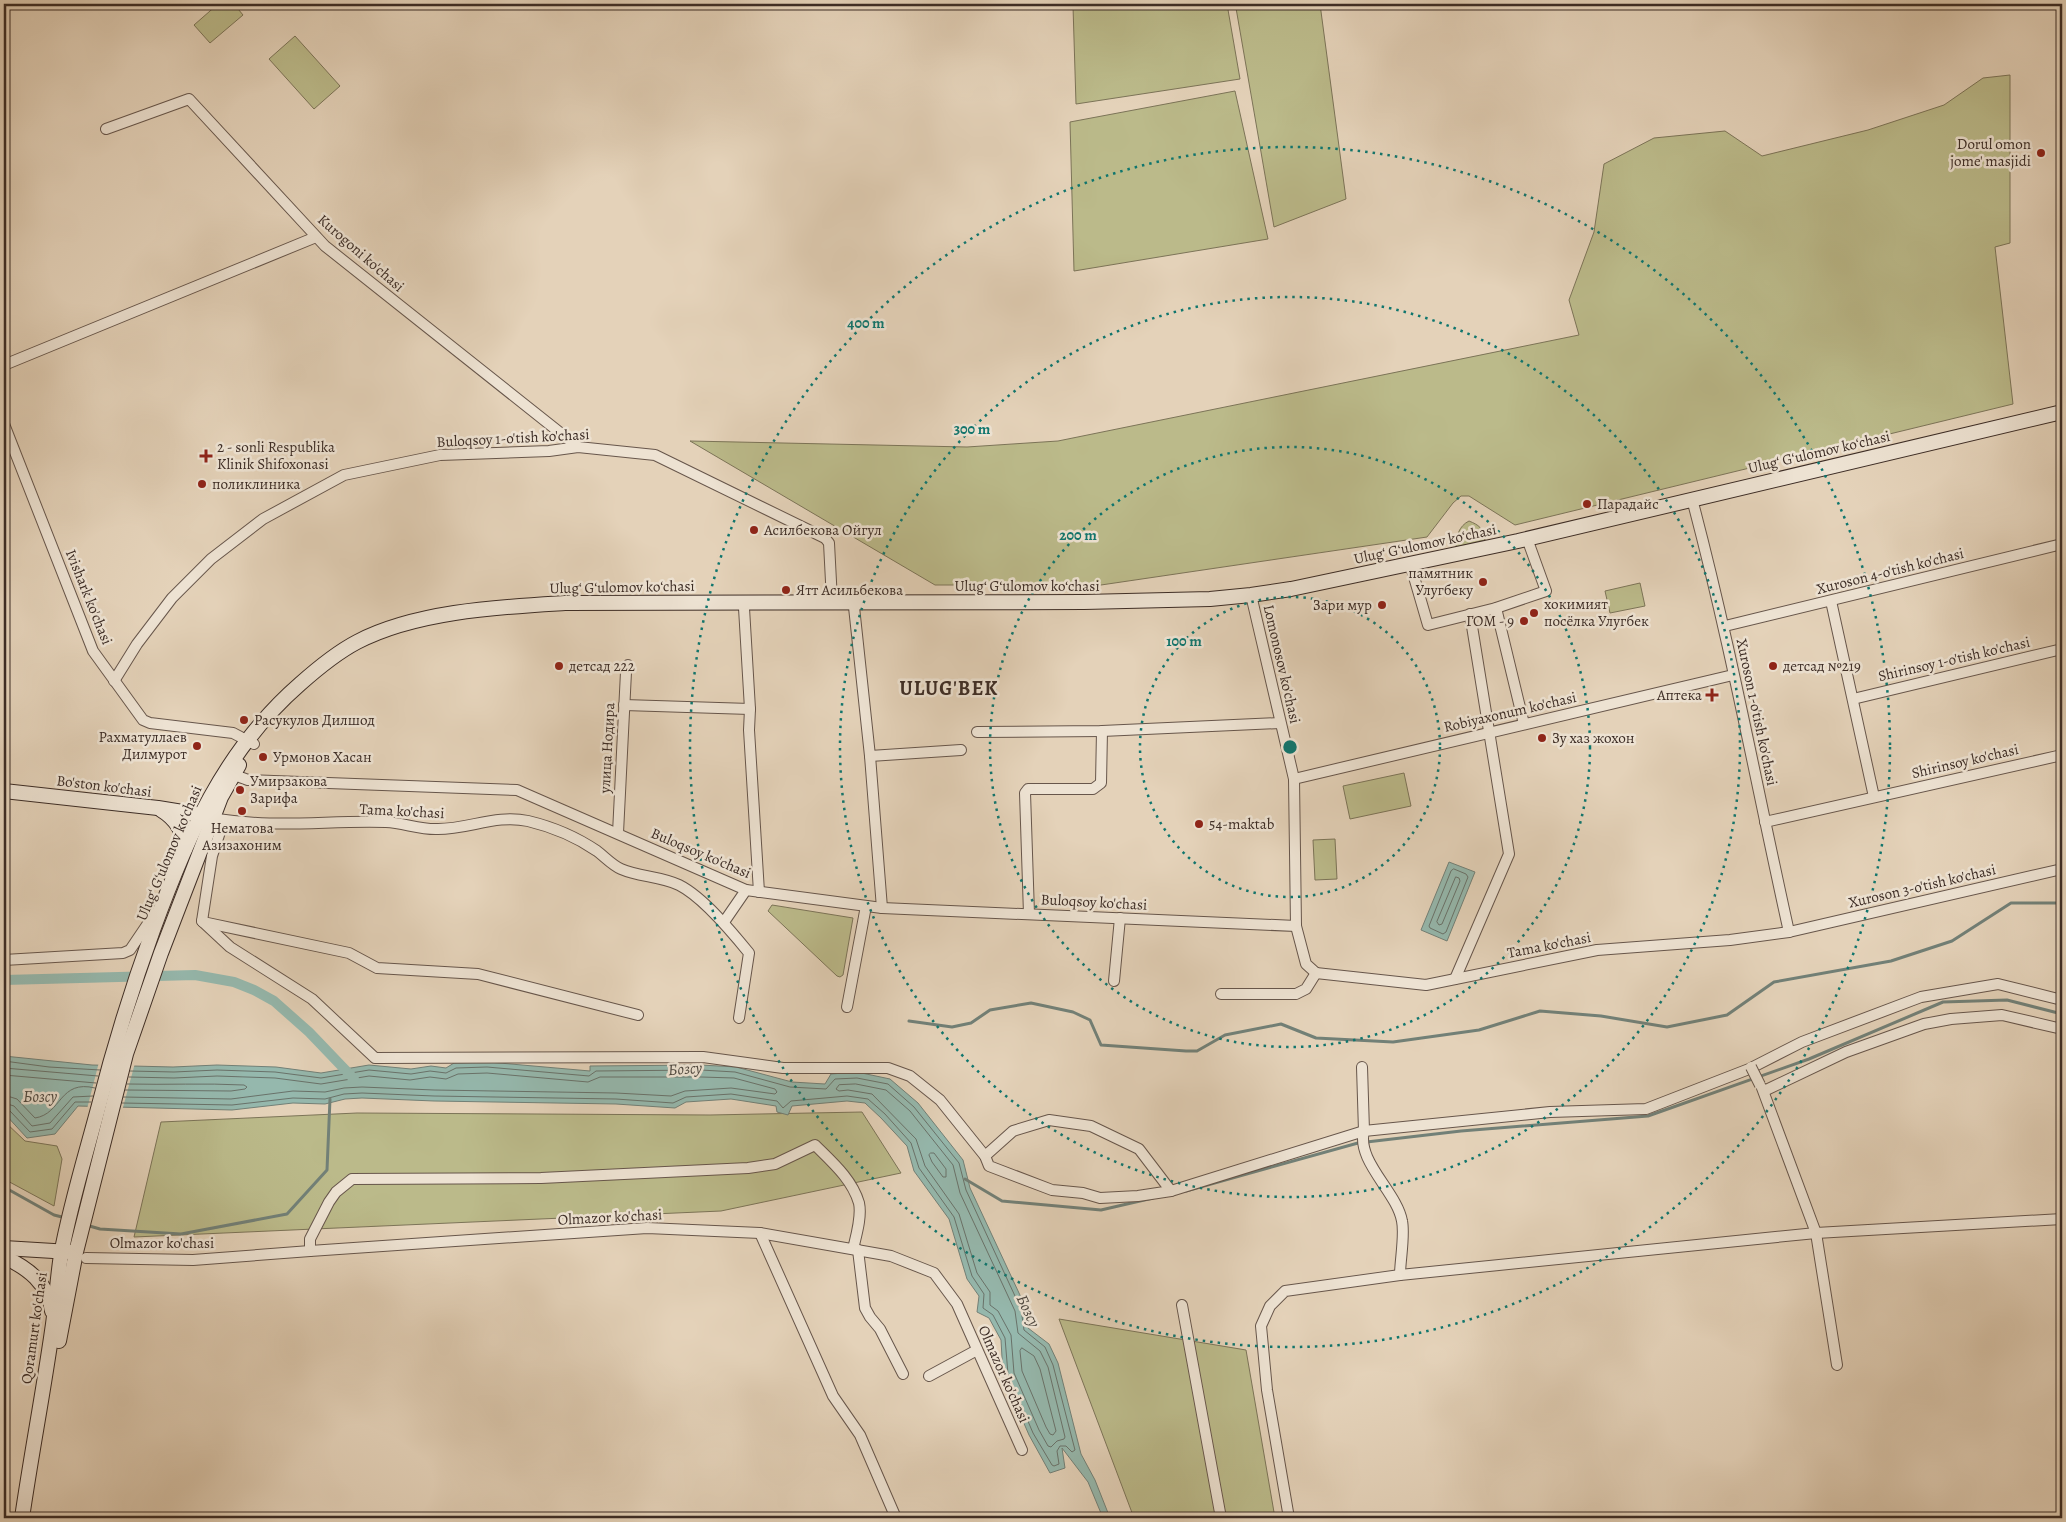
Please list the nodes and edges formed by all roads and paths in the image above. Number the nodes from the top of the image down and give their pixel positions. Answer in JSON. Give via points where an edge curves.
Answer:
{"nodes":[{"id":1,"x":106,"y":129,"type":"dead end"},
{"id":2,"x":316,"y":236,"type":"junction"},
{"id":3,"x":4,"y":365,"type":"edge"},
{"id":4,"x":2062,"y":412,"type":"edge"},
{"id":5,"x":2062,"y":416,"type":"edge"},
{"id":6,"x":4,"y":424,"type":"edge"},
{"id":7,"x":578,"y":447,"type":"junction"},
{"id":8,"x":1693,"y":502,"type":"junction"},
{"id":9,"x":1528,"y":544,"type":"junction"},
{"id":10,"x":2062,"y":544,"type":"edge"},
{"id":11,"x":1412,"y":570,"type":"junction"},
{"id":12,"x":1252,"y":598,"type":"junction"},
{"id":13,"x":1832,"y":601,"type":"junction"},
{"id":14,"x":832,"y":602,"type":"junction"},
{"id":15,"x":854,"y":607,"type":"junction"},
{"id":16,"x":744,"y":608,"type":"junction"},
{"id":17,"x":1496,"y":608,"type":"junction"},
{"id":18,"x":1470,"y":614,"type":"junction"},
{"id":19,"x":1724,"y":626,"type":"junction"},
{"id":20,"x":2062,"y":650,"type":"edge"},
{"id":21,"x":628,"y":665,"type":"dead end"},
{"id":22,"x":1733,"y":675,"type":"junction"},
{"id":23,"x":114,"y":681,"type":"junction"},
{"id":24,"x":1853,"y":699,"type":"junction"},
{"id":25,"x":624,"y":705,"type":"junction"},
{"id":26,"x":750,"y":709,"type":"junction"},
{"id":27,"x":1280,"y":723,"type":"junction"},
{"id":28,"x":1524,"y":724,"type":"junction"},
{"id":29,"x":1102,"y":731,"type":"junction"},
{"id":30,"x":977,"y":732,"type":"dead end"},
{"id":31,"x":1490,"y":732,"type":"junction"},
{"id":32,"x":250,"y":742,"type":"junction"},
{"id":33,"x":961,"y":750,"type":"dead end"},
{"id":34,"x":2062,"y":755,"type":"edge"},
{"id":35,"x":870,"y":756,"type":"junction"},
{"id":36,"x":229,"y":773,"type":"junction"},
{"id":37,"x":1294,"y":779,"type":"junction"},
{"id":38,"x":4,"y":791,"type":"edge"},
{"id":39,"x":1874,"y":797,"type":"junction"},
{"id":40,"x":158,"y":808,"type":"junction"},
{"id":41,"x":212,"y":817,"type":"junction"},
{"id":42,"x":1764,"y":822,"type":"junction"},
{"id":43,"x":618,"y":833,"type":"junction"},
{"id":44,"x":185,"y":850,"type":"junction"},
{"id":45,"x":2062,"y":868,"type":"edge"},
{"id":46,"x":746,"y":890,"type":"junction"},
{"id":47,"x":759,"y":892,"type":"junction"},
{"id":48,"x":164,"y":901,"type":"junction"},
{"id":49,"x":866,"y":906,"type":"junction"},
{"id":50,"x":882,"y":908,"type":"junction"},
{"id":51,"x":1029,"y":914,"type":"junction"},
{"id":52,"x":1120,"y":918,"type":"junction"},
{"id":53,"x":202,"y":922,"type":"junction"},
{"id":54,"x":724,"y":922,"type":"junction"},
{"id":55,"x":1296,"y":926,"type":"junction"},
{"id":56,"x":1789,"y":932,"type":"junction"},
{"id":57,"x":4,"y":960,"type":"edge"},
{"id":58,"x":1316,"y":972,"type":"junction"},
{"id":59,"x":1455,"y":979,"type":"junction"},
{"id":60,"x":1114,"y":981,"type":"dead end"},
{"id":61,"x":1221,"y":994,"type":"dead end"},
{"id":62,"x":2062,"y":1000,"type":"edge"},
{"id":63,"x":847,"y":1007,"type":"dead end"},
{"id":64,"x":638,"y":1015,"type":"dead end"},
{"id":65,"x":739,"y":1018,"type":"dead end"},
{"id":66,"x":2062,"y":1028,"type":"edge"},
{"id":67,"x":119,"y":1053,"type":"junction"},
{"id":68,"x":1362,"y":1066,"type":"dead end"},
{"id":69,"x":1750,"y":1068,"type":"junction"},
{"id":70,"x":1762,"y":1088,"type":"junction"},
{"id":71,"x":1363,"y":1134,"type":"junction"},
{"id":72,"x":985,"y":1156,"type":"junction"},
{"id":73,"x":1171,"y":1190,"type":"junction"},
{"id":74,"x":81,"y":1204,"type":"junction"},
{"id":75,"x":2062,"y":1219,"type":"edge"},
{"id":76,"x":760,"y":1234,"type":"junction"},
{"id":77,"x":1816,"y":1234,"type":"junction"},
{"id":78,"x":4,"y":1248,"type":"edge"},
{"id":79,"x":856,"y":1250,"type":"junction"},
{"id":80,"x":310,"y":1251,"type":"junction"},
{"id":81,"x":72,"y":1256,"type":"junction"},
{"id":82,"x":4,"y":1257,"type":"edge"},
{"id":83,"x":1400,"y":1275,"type":"junction"},
{"id":84,"x":1182,"y":1305,"type":"dead end"},
{"id":85,"x":52,"y":1329,"type":"junction"},
{"id":86,"x":977,"y":1350,"type":"junction"},
{"id":87,"x":1837,"y":1365,"type":"dead end"},
{"id":88,"x":903,"y":1374,"type":"dead end"},
{"id":89,"x":929,"y":1376,"type":"dead end"},
{"id":90,"x":1022,"y":1450,"type":"dead end"},
{"id":91,"x":22,"y":1518,"type":"edge"},
{"id":92,"x":30,"y":1518,"type":"edge"},
{"id":93,"x":896,"y":1518,"type":"edge"},
{"id":94,"x":1221,"y":1518,"type":"edge"},
{"id":95,"x":1289,"y":1518,"type":"edge"}],
"edges":[{"from":1,"to":2,"type":"street","name":"Kurogoni ko'chasi","via":[[189,98]]},
{"from":2,"to":3,"type":"street"},
{"from":2,"to":7,"type":"street","name":"Kurogoni ko'chasi"},
{"from":4,"to":8,"type":"main road","name":"Ulugʻ Gʻulomov koʻchasi"},
{"from":5,"to":8,"type":"main road","name":"Ulugʻ Gʻulomov koʻchasi"},
{"from":6,"to":23,"type":"street","name":"Ivishark ko'chasi","via":[[93,650]]},
{"from":7,"to":14,"type":"street","name":"Buloqsoy 1-o'tish ko'chasi","via":[[656,455],[825,538],[829,543]]},
{"from":7,"to":23,"type":"street","name":"Buloqsoy 1-o'tish ko'chasi","via":[[440,455],[344,475],[263,519],[211,559],[172,598]]},
{"from":8,"to":9,"type":"main road","name":"Ulugʻ Gʻulomov koʻchasi"},
{"from":8,"to":12,"type":"main road","name":"Ulugʻ Gʻulomov koʻchasi"},
{"from":8,"to":19,"type":"street","name":"Хuroson 1-o'tish ko'chasi"},
{"from":9,"to":11,"type":"main road","name":"Ulugʻ Gʻulomov koʻchasi"},
{"from":9,"to":17,"type":"street","via":[[1546,591]]},
{"from":10,"to":13,"type":"street","name":"Xuroson 4-o'tish ko'chasi"},
{"from":11,"to":12,"type":"main road","name":"Ulugʻ Gʻulomov koʻchasi","via":[[1291,595]]},
{"from":11,"to":18,"type":"street","via":[[1428,625]]},
{"from":12,"to":14,"type":"main road","name":"Ulugʻ Gʻulomov koʻchasi"},
{"from":12,"to":15,"type":"main road","name":"Ulugʻ Gʻulomov koʻchasi","via":[[1201,605]]},
{"from":12,"to":27,"type":"street","name":"Lomonosov ko'chasi"},
{"from":13,"to":19,"type":"street","name":"Xuroson 4-o'tish ko'chasi"},
{"from":13,"to":24,"type":"street"},
{"from":14,"to":32,"type":"main road","name":"Ulugʻ Gʻulomov koʻchasi","via":[[565,603],[493,608],[421,620],[373,634],[338,653],[289,693]]},
{"from":15,"to":16,"type":"main road","name":"Ulugʻ Gʻulomov koʻchasi"},
{"from":15,"to":35,"type":"street"},
{"from":16,"to":26,"type":"street"},
{"from":16,"to":32,"type":"main road","name":"Ulugʻ Gʻulomov koʻchasi","via":[[517,612],[469,617],[399,632],[359,648],[326,671]]},
{"from":17,"to":18,"type":"street"},
{"from":17,"to":28,"type":"street"},
{"from":18,"to":31,"type":"street"},
{"from":19,"to":22,"type":"street","name":"Хuroson 1-o'tish ko'chasi"},
{"from":20,"to":24,"type":"street","name":"Shirinsoy 1-o'tish ko'chasi"},
{"from":21,"to":25,"type":"street","name":"улица Нодира"},
{"from":22,"to":28,"type":"street","name":"Robiyaxonum ko'chasi"},
{"from":22,"to":42,"type":"street","name":"Хuroson 1-o'tish ko'chasi"},
{"from":23,"to":32,"type":"street","name":"Ivishark ko'chasi","via":[[146,722],[233,733]]},
{"from":24,"to":39,"type":"street"},
{"from":25,"to":26,"type":"street"},
{"from":25,"to":43,"type":"street","name":"улица Нодира"},
{"from":26,"to":47,"type":"street","via":[[748,730]]},
{"from":27,"to":29,"type":"street"},
{"from":27,"to":37,"type":"street","name":"Lomonosov ko'chasi"},
{"from":28,"to":31,"type":"street","name":"Robiyaxonum ko'chasi"},
{"from":29,"to":30,"type":"street"},
{"from":29,"to":51,"type":"street","via":[[1101,783],[1097,787],[1028,789],[1025,793]]},
{"from":31,"to":37,"type":"street","name":"Robiyaxonum ko'chasi"},
{"from":31,"to":59,"type":"street","via":[[1510,854]]},
{"from":32,"to":36,"type":"main road","name":"Ulugʻ Gʻulomov koʻchasi"},
{"from":33,"to":35,"type":"street"},
{"from":34,"to":39,"type":"street","name":"Shirinsoy ko'chasi"},
{"from":35,"to":50,"type":"street"},
{"from":36,"to":41,"type":"main road","name":"Ulugʻ Gʻulomov koʻchasi"},
{"from":36,"to":43,"type":"street","name":"Buloqsoy ko'chasi","via":[[248,780],[517,790]]},
{"from":37,"to":55,"type":"street","name":"Lomonosov ko'chasi"},
{"from":38,"to":40,"type":"main road","name":"Bo'ston ko'chasi"},
{"from":39,"to":42,"type":"street","name":"Shirinsoy ko'chasi"},
{"from":40,"to":41,"type":"main road","name":"Bo'ston ko'chasi"},
{"from":40,"to":44,"type":"main road","via":[[178,824],[184,836]]},
{"from":41,"to":44,"type":"main road","name":"Ulugʻ Gʻulomov koʻchasi"},
{"from":41,"to":53,"type":"street","via":[[212,856]]},
{"from":41,"to":54,"type":"street","name":"Tama ko'chasi","via":[[292,825],[387,822],[439,829],[503,818],[526,820],[574,837],[618,868],[634,875],[680,885]]},
{"from":41,"to":67,"type":"main road","name":"Ulugʻ Gʻulomov koʻchasi","via":[[139,1013]]},
{"from":42,"to":56,"type":"street","name":"Хuroson 1-o'tish ko'chasi"},
{"from":43,"to":46,"type":"street","name":"Buloqsoy ko'chasi"},
{"from":44,"to":48,"type":"main road","name":"Ulugʻ Gʻulomov koʻchasi"},
{"from":45,"to":56,"type":"street","name":"Xuroson 3-o'tish ko'chasi"},
{"from":46,"to":47,"type":"street","name":"Buloqsoy ko'chasi"},
{"from":46,"to":54,"type":"street"},
{"from":47,"to":49,"type":"street","name":"Buloqsoy ko'chasi"},
{"from":48,"to":57,"type":"street","via":[[130,950],[123,953]]},
{"from":48,"to":67,"type":"main road","name":"Ulugʻ Gʻulomov koʻchasi","via":[[126,1009]]},
{"from":49,"to":50,"type":"street","name":"Buloqsoy ko'chasi"},
{"from":49,"to":63,"type":"street"},
{"from":50,"to":51,"type":"street","name":"Buloqsoy ko'chasi"},
{"from":51,"to":52,"type":"street","name":"Buloqsoy ko'chasi"},
{"from":52,"to":55,"type":"street","name":"Buloqsoy ko'chasi"},
{"from":52,"to":60,"type":"street"},
{"from":53,"to":64,"type":"street","via":[[349,953],[377,968],[478,974]]},
{"from":53,"to":72,"type":"street","via":[[230,947],[312,999],[375,1058],[703,1057],[783,1068],[888,1068],[910,1076],[940,1100]]},
{"from":54,"to":65,"type":"street","name":"Tama ko'chasi","via":[[749,953]]},
{"from":55,"to":58,"type":"street","name":"Lomonosov ko'chasi","via":[[1306,964]]},
{"from":56,"to":59,"type":"street","name":"Tama ko'chasi","via":[[1597,950]]},
{"from":58,"to":59,"type":"street","name":"Tama ko'chasi","via":[[1426,985]]},
{"from":58,"to":61,"type":"street","via":[[1306,990],[1296,994]]},
{"from":62,"to":69,"type":"street","via":[[1998,984],[1921,997],[1802,1042]]},
{"from":66,"to":70,"type":"street","via":[[2002,1015],[1924,1024],[1846,1052]]},
{"from":67,"to":74,"type":"main road"},
{"from":68,"to":71,"type":"street"},
{"from":69,"to":70,"type":"street","bridge":true},
{"from":69,"to":71,"type":"street","via":[[1646,1109],[1550,1112]]},
{"from":70,"to":77,"type":"street"},
{"from":71,"to":73,"type":"street"},
{"from":71,"to":83,"type":"street","via":[[1366,1155],[1402,1221]]},
{"from":72,"to":73,"type":"street","via":[[990,1166],[1052,1190],[1100,1198]]},
{"from":72,"to":73,"type":"street","via":[[1013,1131],[1049,1120],[1091,1126],[1139,1148]]},
{"from":74,"to":81,"type":"main road","via":[[82,1230]]},
{"from":74,"to":81,"type":"main road","via":[[68,1227]]},
{"from":75,"to":77,"type":"street"},
{"from":76,"to":79,"type":"street","name":"Olmazor ko'chasi"},
{"from":76,"to":80,"type":"street","name":"Olmazor ko'chasi","via":[[647,1228]]},
{"from":76,"to":93,"type":"street","via":[[833,1396],[860,1436]]},
{"from":77,"to":83,"type":"street"},
{"from":77,"to":87,"type":"street"},
{"from":78,"to":81,"type":"main road"},
{"from":79,"to":80,"type":"street","via":[[859,1205],[853,1188],[840,1169],[815,1145],[774,1164],[748,1168],[541,1178],[352,1179],[329,1202],[310,1239]]},
{"from":79,"to":86,"type":"street","name":"Olmazor ko'chasi","via":[[891,1256],[934,1273],[958,1304]]},
{"from":79,"to":88,"type":"street","via":[[865,1308],[880,1329]]},
{"from":80,"to":81,"type":"street","name":"Olmazor ko'chasi","via":[[193,1260]]},
{"from":81,"to":82,"type":"main road"},
{"from":81,"to":85,"type":"main road","name":"Qoramurt ko'chasi"},
{"from":81,"to":92,"type":"main road","name":"Qoramurt ko'chasi"},
{"from":82,"to":85,"type":"main road","via":[[22,1266],[42,1284],[52,1309]]},
{"from":83,"to":95,"type":"street","via":[[1285,1291],[1270,1306],[1261,1326],[1267,1390]]},
{"from":84,"to":94,"type":"street"},
{"from":85,"to":91,"type":"main road","name":"Qoramurt ko'chasi"},
{"from":86,"to":89,"type":"street"},
{"from":86,"to":90,"type":"street","name":"Olmazor ko'chasi"}]}
